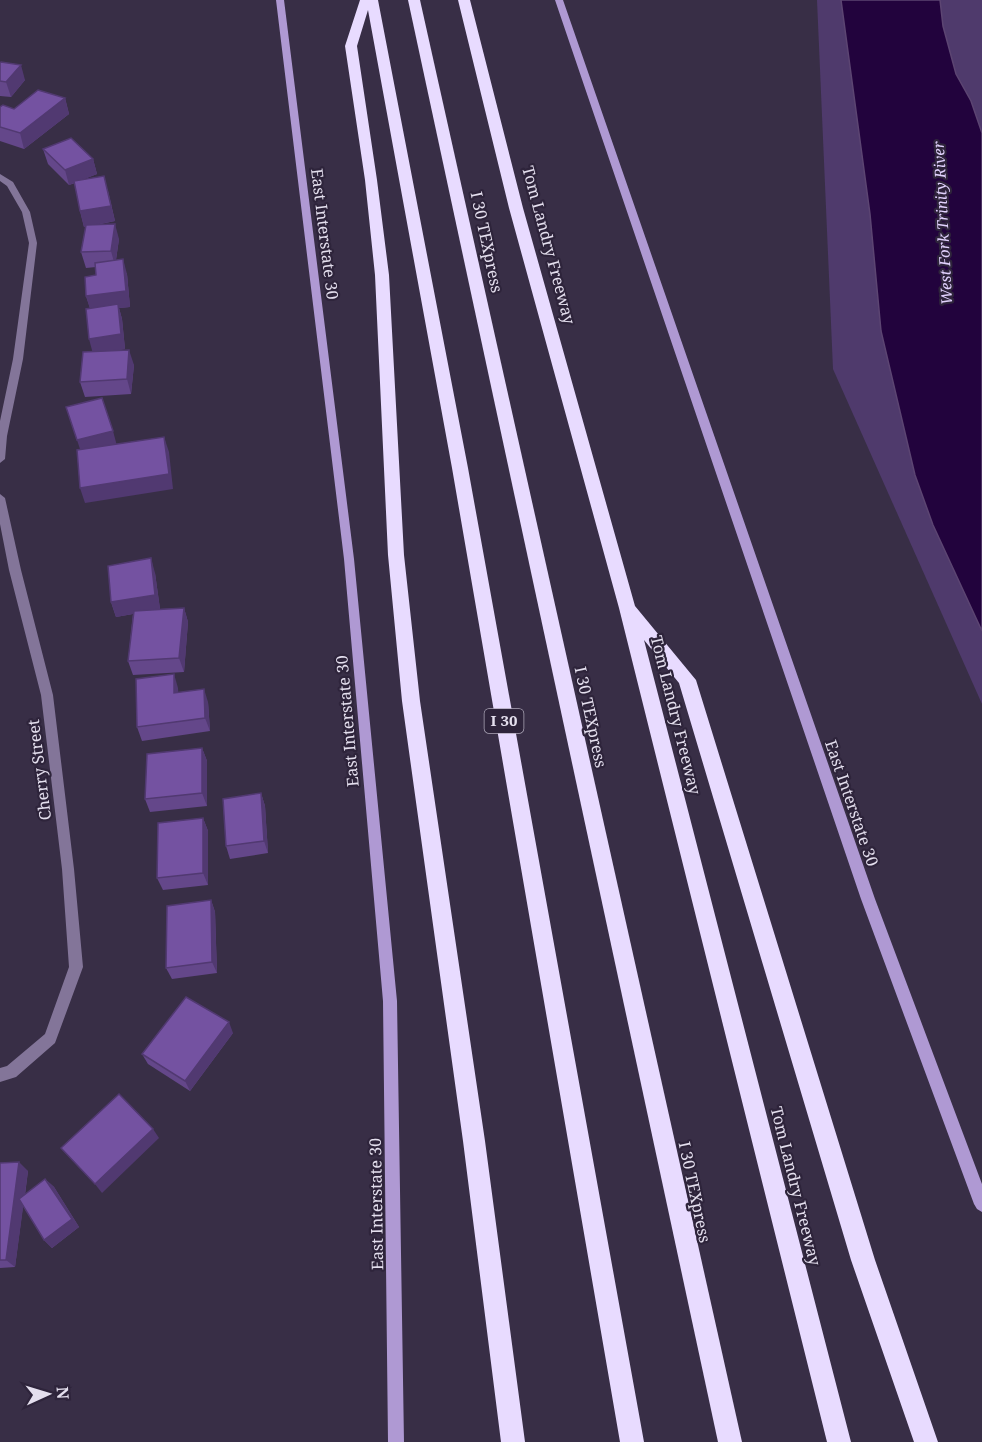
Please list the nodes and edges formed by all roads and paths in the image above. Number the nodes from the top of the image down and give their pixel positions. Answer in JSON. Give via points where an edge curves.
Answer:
{"nodes":[{"id":1,"x":279,"y":0,"type":"edge"},
{"id":2,"x":366,"y":0,"type":"edge"},
{"id":3,"x":372,"y":0,"type":"edge"},
{"id":4,"x":414,"y":0,"type":"edge"},
{"id":5,"x":464,"y":0,"type":"edge"},
{"id":6,"x":559,"y":0,"type":"edge"},
{"id":7,"x":0,"y":177,"type":"edge"},
{"id":8,"x":0,"y":459,"type":"edge"},
{"id":9,"x":0,"y":498,"type":"edge"},
{"id":10,"x":627,"y":608,"type":"junction"},
{"id":11,"x":0,"y":1075,"type":"edge"},
{"id":12,"x":982,"y":1204,"type":"edge"},
{"id":13,"x":396,"y":1442,"type":"edge"},
{"id":14,"x":513,"y":1442,"type":"edge"},
{"id":15,"x":632,"y":1442,"type":"edge"},
{"id":16,"x":730,"y":1442,"type":"edge"},
{"id":17,"x":839,"y":1442,"type":"edge"},
{"id":18,"x":926,"y":1442,"type":"edge"}],
"edges":[{"from":1,"to":13,"type":"main road","name":"East Interstate 30","via":[[349,560],[390,1002]]},
{"from":2,"to":14,"type":"highway","via":[[351,46],[382,275],[396,555],[411,701]]},
{"from":3,"to":15,"type":"highway","number":"I 30","via":[[460,468]]},
{"from":4,"to":16,"type":"highway","name":"I 30 TEXpress"},
{"from":5,"to":10,"type":"highway","name":"Tom Landry Freeway","via":[[516,208]]},
{"from":6,"to":12,"type":"main road","name":"East Interstate 30","via":[[868,899]]},
{"from":7,"to":8,"type":"street","via":[[10,184],[26,212],[33,243]]},
{"from":9,"to":11,"type":"street","name":"Cherry Street","via":[[47,695],[76,967],[50,1038],[11,1072]]},
{"from":10,"to":17,"type":"highway","name":"Tom Landry Freeway"},
{"from":10,"to":18,"type":"highway","via":[[687,680],[863,1260]]}]}
